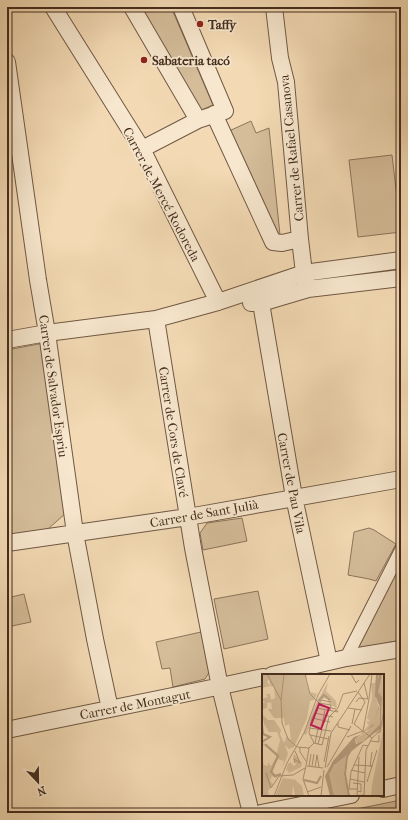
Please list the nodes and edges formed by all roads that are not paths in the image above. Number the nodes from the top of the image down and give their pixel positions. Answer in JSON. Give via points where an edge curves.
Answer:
{"nodes":[{"id":1,"x":53,"y":7,"type":"edge"},
{"id":2,"x":132,"y":7,"type":"edge"},
{"id":3,"x":181,"y":7,"type":"edge"},
{"id":4,"x":274,"y":7,"type":"edge"},
{"id":5,"x":7,"y":62,"type":"edge"},
{"id":6,"x":214,"y":114,"type":"junction"},
{"id":7,"x":198,"y":120,"type":"junction"},
{"id":8,"x":142,"y":149,"type":"junction"},
{"id":9,"x":300,"y":239,"type":"junction"},
{"id":10,"x":401,"y":260,"type":"edge"},
{"id":11,"x":401,"y":278,"type":"edge"},
{"id":12,"x":306,"y":281,"type":"junction"},
{"id":13,"x":218,"y":302,"type":"junction"},
{"id":14,"x":261,"y":303,"type":"junction"},
{"id":15,"x":156,"y":319,"type":"junction"},
{"id":16,"x":47,"y":333,"type":"junction"},
{"id":17,"x":7,"y":340,"type":"edge"},
{"id":18,"x":401,"y":479,"type":"edge"},
{"id":19,"x":294,"y":497,"type":"junction"},
{"id":20,"x":188,"y":517,"type":"junction"},
{"id":21,"x":75,"y":533,"type":"junction"},
{"id":22,"x":7,"y":543,"type":"edge"},
{"id":23,"x":401,"y":550,"type":"edge"},
{"id":24,"x":401,"y":649,"type":"edge"},
{"id":25,"x":346,"y":658,"type":"junction"},
{"id":26,"x":329,"y":662,"type":"junction"},
{"id":27,"x":276,"y":674,"type":"edge"},
{"id":28,"x":262,"y":677,"type":"edge"},
{"id":29,"x":220,"y":687,"type":"junction"},
{"id":30,"x":110,"y":709,"type":"junction"},
{"id":31,"x":7,"y":730,"type":"edge"},
{"id":32,"x":401,"y":785,"type":"edge"},
{"id":33,"x":384,"y":788,"type":"edge"},
{"id":34,"x":346,"y":796,"type":"edge"},
{"id":35,"x":251,"y":813,"type":"edge"},
{"id":36,"x":261,"y":813,"type":"edge"}],
"edges":[{"from":1,"to":8,"type":"street","name":"Carrer de Mercé Rodoreda"},
{"from":2,"to":7,"type":"street"},
{"from":3,"to":6,"type":"street","via":[[225,111]]},
{"from":4,"to":9,"type":"street","name":"Carrer de Rafael Casanova","via":[[280,58],[286,82]]},
{"from":5,"to":16,"type":"street","name":"Carrer de Salvador Espriu"},
{"from":6,"to":7,"type":"street"},
{"from":6,"to":9,"type":"street","via":[[273,242]]},
{"from":7,"to":8,"type":"street"},
{"from":8,"to":13,"type":"street","name":"Carrer de Mercé Rodoreda"},
{"from":9,"to":12,"type":"street","name":"Carrer de Rafael Casanova"},
{"from":10,"to":12,"type":"street"},
{"from":11,"to":12,"type":"street"},
{"from":12,"to":13,"type":"street"},
{"from":12,"to":14,"type":"street"},
{"from":13,"to":14,"type":"street"},
{"from":13,"to":15,"type":"street"},
{"from":14,"to":19,"type":"street","name":"Carrer de Pau Vila"},
{"from":15,"to":16,"type":"street"},
{"from":15,"to":20,"type":"street","name":"Carrer de Cors de Clavé"},
{"from":16,"to":17,"type":"street"},
{"from":16,"to":21,"type":"street","name":"Carrer de Salvador Espriu"},
{"from":18,"to":19,"type":"street","name":"Carrer de Sant Julià"},
{"from":19,"to":20,"type":"street","name":"Carrer de Sant Julià"},
{"from":19,"to":26,"type":"street","name":"Carrer de Pau Vila"},
{"from":20,"to":21,"type":"street","name":"Carrer de Sant Julià"},
{"from":20,"to":29,"type":"street","name":"Carrer de Cors de Clavé"},
{"from":21,"to":22,"type":"street","name":"Carrer de Sant Julià"},
{"from":21,"to":30,"type":"street","name":"Carrer de Salvador Espriu"},
{"from":23,"to":25,"type":"street"},
{"from":24,"to":25,"type":"street"},
{"from":25,"to":26,"type":"street"},
{"from":26,"to":27,"type":"street"},
{"from":28,"to":29,"type":"street","name":"Carrer de Montagut"},
{"from":29,"to":30,"type":"street","name":"Carrer de Montagut"},
{"from":29,"to":35,"type":"street","name":"Carrer de Cors de Clavé"},
{"from":30,"to":31,"type":"street","name":"Carrer de Montagut"},
{"from":32,"to":33,"type":"street"},
{"from":34,"to":36,"type":"street"}]}
